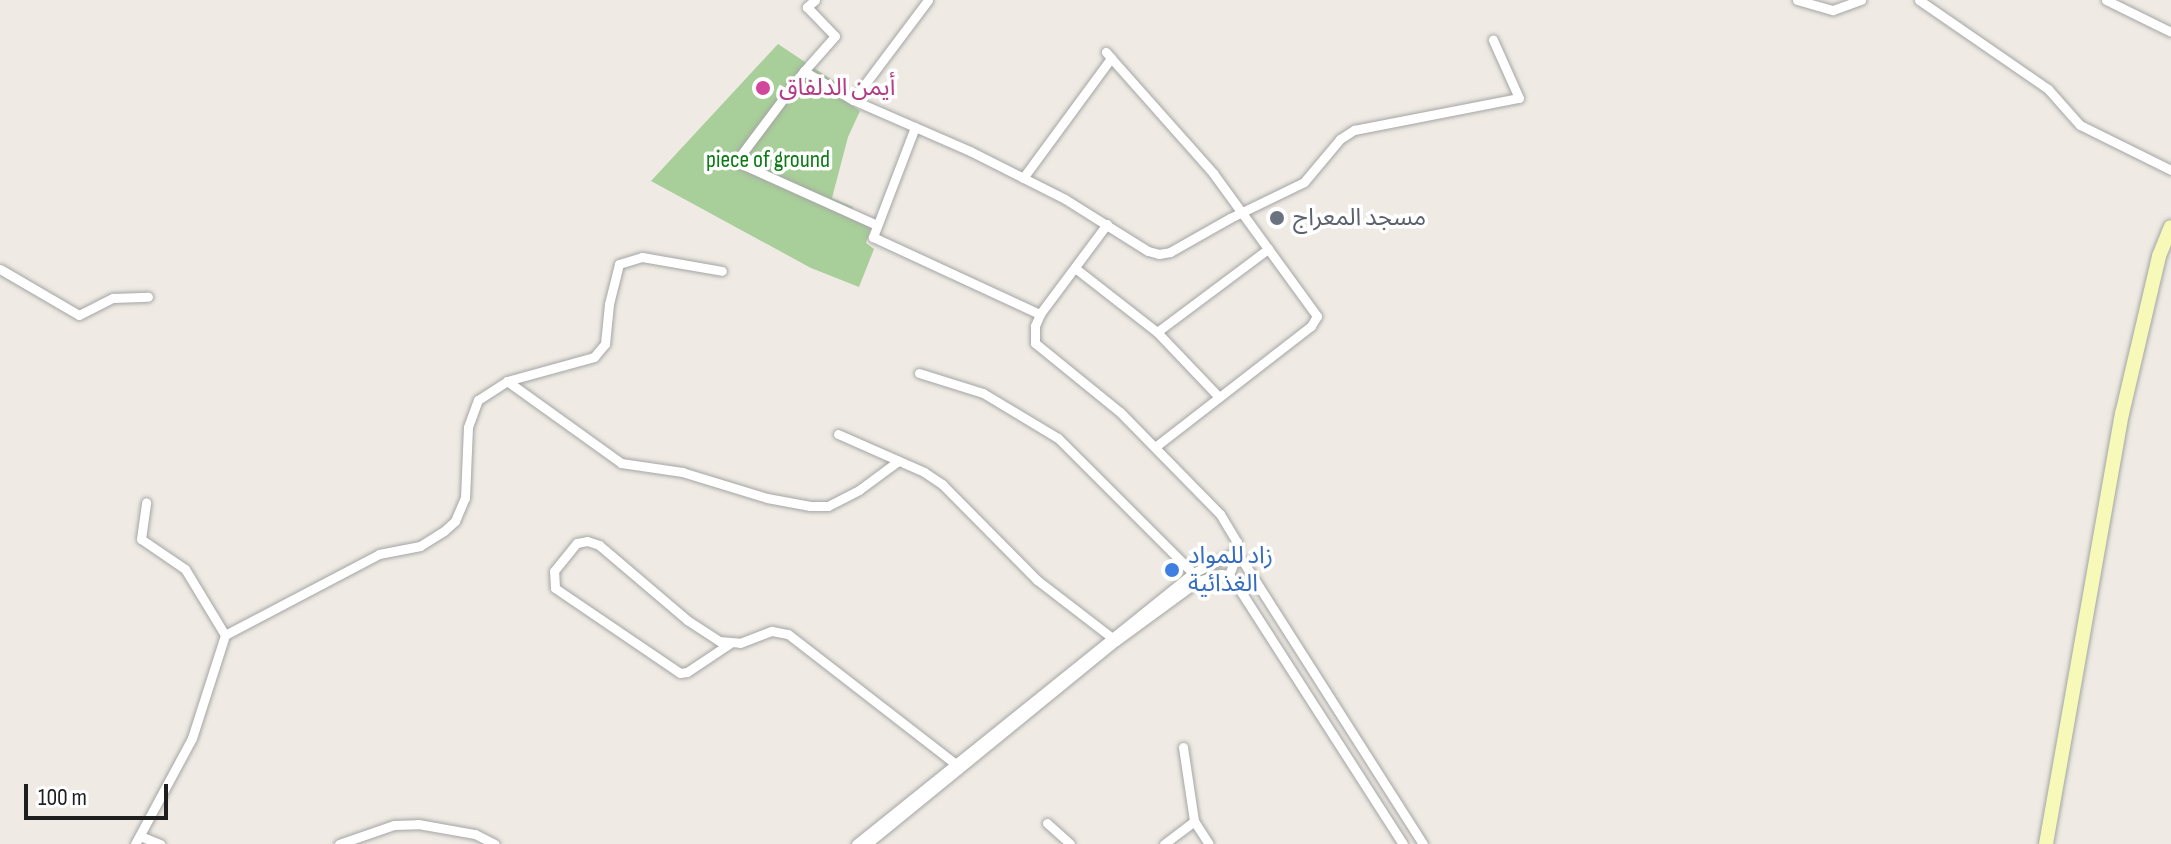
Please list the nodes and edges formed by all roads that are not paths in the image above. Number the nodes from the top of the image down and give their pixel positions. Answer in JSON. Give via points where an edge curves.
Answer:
{"nodes":[{"id":1,"x":815,"y":0,"type":"edge"},
{"id":2,"x":928,"y":0,"type":"edge"},
{"id":3,"x":1797,"y":0,"type":"edge"},
{"id":4,"x":1861,"y":0,"type":"edge"},
{"id":5,"x":1919,"y":0,"type":"edge"},
{"id":6,"x":2106,"y":0,"type":"edge"},
{"id":7,"x":2171,"y":32,"type":"edge"},
{"id":8,"x":1493,"y":40,"type":"dead end"},
{"id":9,"x":804,"y":71,"type":"junction"},
{"id":10,"x":853,"y":100,"type":"junction"},
{"id":11,"x":915,"y":127,"type":"junction"},
{"id":12,"x":2171,"y":170,"type":"edge"},
{"id":13,"x":1023,"y":178,"type":"junction"},
{"id":14,"x":1241,"y":212,"type":"junction"},
{"id":15,"x":875,"y":224,"type":"junction"},
{"id":16,"x":1107,"y":224,"type":"junction"},
{"id":17,"x":2171,"y":227,"type":"edge"},
{"id":18,"x":1268,"y":249,"type":"junction"},
{"id":19,"x":1075,"y":268,"type":"junction"},
{"id":20,"x":0,"y":269,"type":"edge"},
{"id":21,"x":722,"y":271,"type":"dead end"},
{"id":22,"x":148,"y":297,"type":"dead end"},
{"id":23,"x":1040,"y":314,"type":"junction"},
{"id":24,"x":1157,"y":332,"type":"junction"},
{"id":25,"x":919,"y":373,"type":"dead end"},
{"id":26,"x":507,"y":381,"type":"junction"},
{"id":27,"x":1219,"y":397,"type":"junction"},
{"id":28,"x":838,"y":434,"type":"dead end"},
{"id":29,"x":1155,"y":447,"type":"junction"},
{"id":30,"x":898,"y":461,"type":"junction"},
{"id":31,"x":146,"y":502,"type":"dead end"},
{"id":32,"x":1237,"y":554,"type":"junction"},
{"id":33,"x":1193,"y":573,"type":"junction"},
{"id":34,"x":1229,"y":575,"type":"junction"},
{"id":35,"x":225,"y":635,"type":"junction"},
{"id":36,"x":1114,"y":639,"type":"junction"},
{"id":37,"x":729,"y":644,"type":"junction"},
{"id":38,"x":1183,"y":747,"type":"dead end"},
{"id":39,"x":957,"y":765,"type":"junction"},
{"id":40,"x":1194,"y":821,"type":"junction"},
{"id":41,"x":1047,"y":823,"type":"dead end"},
{"id":42,"x":138,"y":840,"type":"edge"},
{"id":43,"x":160,"y":844,"type":"edge"},
{"id":44,"x":339,"y":844,"type":"edge"},
{"id":45,"x":495,"y":844,"type":"edge"},
{"id":46,"x":856,"y":844,"type":"edge"},
{"id":47,"x":867,"y":844,"type":"edge"},
{"id":48,"x":1070,"y":844,"type":"edge"},
{"id":49,"x":1164,"y":844,"type":"edge"},
{"id":50,"x":1209,"y":844,"type":"edge"},
{"id":51,"x":1403,"y":844,"type":"edge"},
{"id":52,"x":1423,"y":844,"type":"edge"},
{"id":53,"x":2046,"y":844,"type":"edge"}],
"edges":[{"from":1,"to":9,"type":"street","via":[[807,7],[835,36]]},
{"from":2,"to":10,"type":"street"},
{"from":3,"to":4,"type":"street","via":[[1833,10]]},
{"from":5,"to":12,"type":"street","via":[[2048,89],[2080,125]]},
{"from":6,"to":7,"type":"street"},
{"from":8,"to":14,"type":"street","via":[[1519,98],[1354,130],[1304,182]]},
{"from":9,"to":10,"type":"street"},
{"from":9,"to":15,"type":"street","via":[[739,163]]},
{"from":10,"to":11,"type":"street"},
{"from":11,"to":13,"type":"street"},
{"from":11,"to":15,"type":"street"},
{"from":13,"to":14,"type":"street","via":[[1108,55]]},
{"from":13,"to":16,"type":"street"},
{"from":14,"to":16,"type":"street","via":[[1159,254]]},
{"from":14,"to":18,"type":"street"},
{"from":15,"to":23,"type":"street","via":[[873,237]]},
{"from":16,"to":19,"type":"street"},
{"from":17,"to":53,"type":"main road","via":[[2159,256],[2122,414]]},
{"from":18,"to":24,"type":"street"},
{"from":18,"to":27,"type":"street","via":[[1316,312],[1316,320]]},
{"from":19,"to":23,"type":"street"},
{"from":19,"to":24,"type":"street"},
{"from":20,"to":22,"type":"street","via":[[79,315],[113,298]]},
{"from":21,"to":26,"type":"street","via":[[629,258],[616,270],[605,344],[594,357]]},
{"from":23,"to":29,"type":"street","via":[[1035,343]]},
{"from":24,"to":27,"type":"street"},
{"from":25,"to":33,"type":"street","via":[[983,393],[1058,438]]},
{"from":26,"to":30,"type":"street","via":[[621,463],[682,472],[767,498],[828,506]]},
{"from":26,"to":35,"type":"street","via":[[487,391],[472,410],[465,498],[444,531],[420,546],[379,554]]},
{"from":27,"to":29,"type":"street"},
{"from":28,"to":30,"type":"street"},
{"from":29,"to":32,"type":"street","via":[[1220,514],[1235,534]]},
{"from":30,"to":36,"type":"street","via":[[942,484],[1037,580]]},
{"from":31,"to":35,"type":"street","via":[[141,539],[185,569]]},
{"from":32,"to":33,"type":"street","via":[[1229,553]]},
{"from":32,"to":34,"type":"street"},
{"from":32,"to":52,"type":"street"},
{"from":33,"to":36,"type":"street"},
{"from":34,"to":36,"type":"street","via":[[1198,581]]},
{"from":34,"to":51,"type":"street"},
{"from":35,"to":42,"type":"street","via":[[192,738]]},
{"from":36,"to":39,"type":"street"},
{"from":37,"to":37,"type":"street","via":[[701,630],[599,545],[577,543],[554,571],[555,588],[680,673]]},
{"from":37,"to":39,"type":"street","via":[[772,631],[788,634]]},
{"from":38,"to":40,"type":"street"},
{"from":39,"to":46,"type":"street"},
{"from":39,"to":47,"type":"street"},
{"from":40,"to":49,"type":"street"},
{"from":40,"to":50,"type":"street"},
{"from":41,"to":48,"type":"street"},
{"from":42,"to":43,"type":"street"},
{"from":44,"to":45,"type":"street","via":[[394,825],[418,824],[475,834]]}]}
